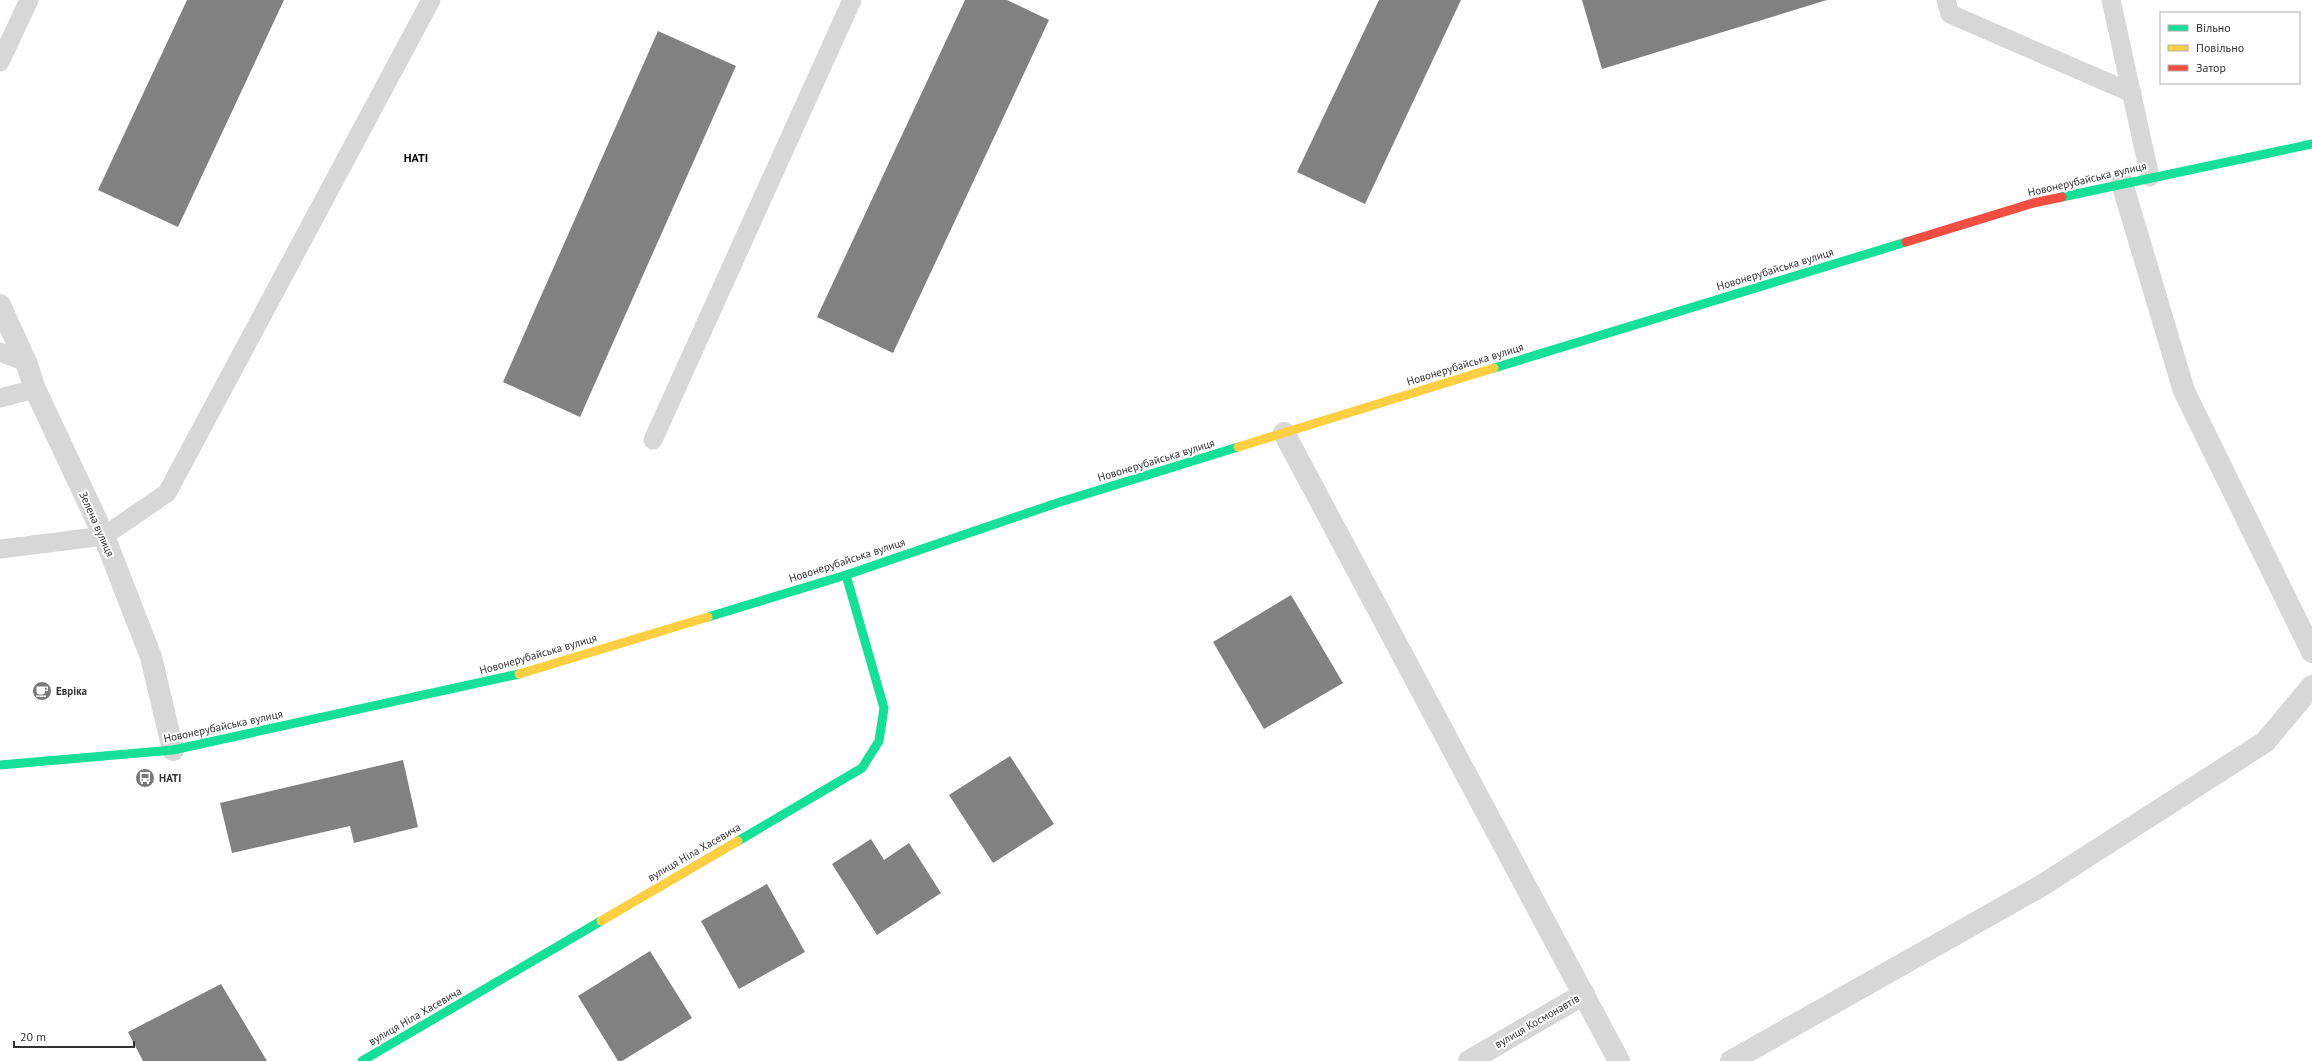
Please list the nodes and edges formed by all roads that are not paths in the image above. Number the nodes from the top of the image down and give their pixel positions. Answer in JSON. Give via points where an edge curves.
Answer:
{"nodes":[{"id":1,"x":29,"y":0,"type":"edge"},
{"id":2,"x":431,"y":0,"type":"edge"},
{"id":3,"x":852,"y":0,"type":"edge"},
{"id":4,"x":1946,"y":0,"type":"edge"},
{"id":5,"x":2112,"y":0,"type":"edge"},
{"id":6,"x":0,"y":62,"type":"edge"},
{"id":7,"x":2132,"y":93,"type":"junction"},
{"id":8,"x":2312,"y":144,"type":"edge"},
{"id":9,"x":2150,"y":177,"type":"junction"},
{"id":10,"x":2122,"y":183,"type":"junction"},
{"id":11,"x":0,"y":305,"type":"edge"},
{"id":12,"x":0,"y":352,"type":"edge"},
{"id":13,"x":26,"y":362,"type":"junction"},
{"id":14,"x":35,"y":389,"type":"junction"},
{"id":15,"x":0,"y":398,"type":"edge"},
{"id":16,"x":1284,"y":433,"type":"junction"},
{"id":17,"x":653,"y":440,"type":"dead end"},
{"id":18,"x":104,"y":536,"type":"junction"},
{"id":19,"x":0,"y":549,"type":"edge"},
{"id":20,"x":846,"y":574,"type":"junction"},
{"id":21,"x":2312,"y":652,"type":"edge"},
{"id":22,"x":2312,"y":686,"type":"edge"},
{"id":23,"x":173,"y":750,"type":"junction"},
{"id":24,"x":0,"y":765,"type":"edge"},
{"id":25,"x":1584,"y":994,"type":"junction"},
{"id":26,"x":362,"y":1061,"type":"edge"},
{"id":27,"x":1469,"y":1061,"type":"edge"},
{"id":28,"x":1619,"y":1061,"type":"edge"},
{"id":29,"x":1731,"y":1061,"type":"edge"}],
"edges":[{"from":1,"to":6,"type":"lane"},
{"from":2,"to":18,"type":"lane","via":[[167,493]]},
{"from":3,"to":17,"type":"lane"},
{"from":4,"to":7,"type":"lane","via":[[1950,14]]},
{"from":5,"to":7,"type":"lane"},
{"from":7,"to":9,"type":"lane"},
{"from":8,"to":9,"type":"street","name":"Новонерубайська вулиця"},
{"from":9,"to":10,"type":"street","name":"Новонерубайська вулиця"},
{"from":10,"to":16,"type":"street","name":"Новонерубайська вулиця","via":[[2033,203]]},
{"from":10,"to":21,"type":"street","via":[[2184,391]]},
{"from":11,"to":13,"type":"street","name":"Зелена вулиця"},
{"from":12,"to":13,"type":"lane"},
{"from":13,"to":14,"type":"street","name":"Зелена вулиця"},
{"from":14,"to":15,"type":"lane"},
{"from":14,"to":18,"type":"street","name":"Зелена вулиця"},
{"from":16,"to":20,"type":"street","name":"Новонерубайська вулиця","via":[[1057,503]]},
{"from":16,"to":25,"type":"street"},
{"from":18,"to":19,"type":"lane"},
{"from":18,"to":23,"type":"street","name":"Зелена вулиця","via":[[151,657]]},
{"from":20,"to":23,"type":"street","name":"Новонерубайська вулиця","via":[[510,677]]},
{"from":20,"to":26,"type":"street","name":"вулиця Ніла Хасевича","via":[[884,708],[879,741],[862,768]]},
{"from":22,"to":29,"type":"street","via":[[2265,742],[2041,886]]},
{"from":23,"to":24,"type":"street","name":"Новонерубайська вулиця"},
{"from":25,"to":27,"type":"street","name":"вулиця Космонавтів"},
{"from":25,"to":28,"type":"street"}]}
